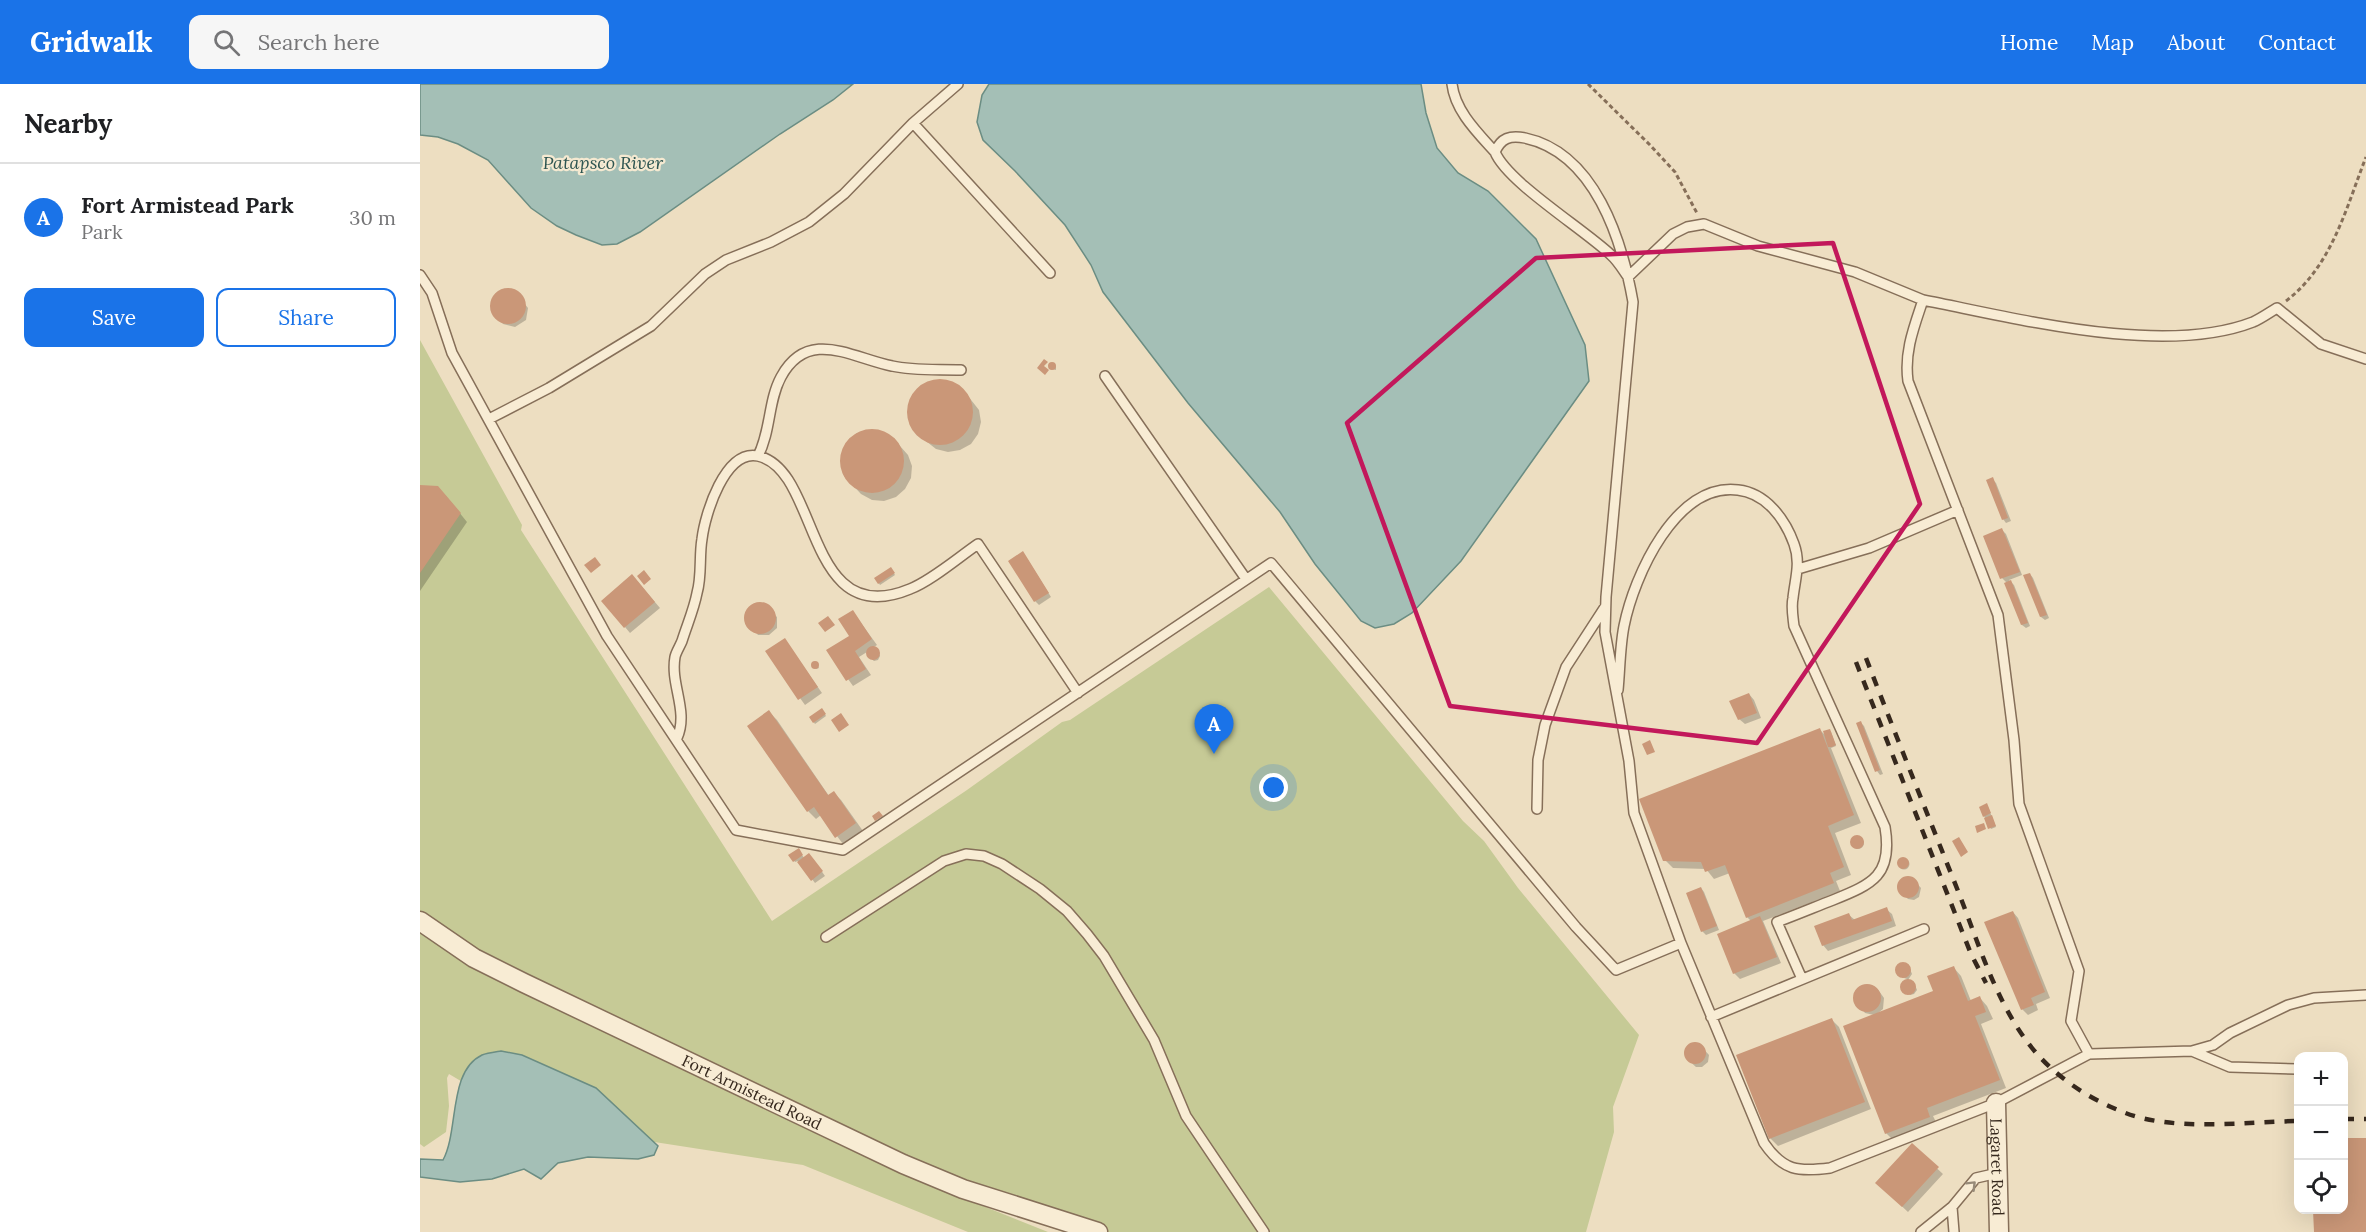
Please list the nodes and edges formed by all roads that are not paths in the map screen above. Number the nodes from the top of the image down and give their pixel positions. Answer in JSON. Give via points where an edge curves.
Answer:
{"nodes":[{"id":1,"x":958,"y":84,"type":"edge"},
{"id":2,"x":1452,"y":84,"type":"edge"},
{"id":3,"x":914,"y":123,"type":"junction"},
{"id":4,"x":1495,"y":152,"type":"junction"},
{"id":5,"x":1050,"y":273,"type":"dead end"},
{"id":6,"x":420,"y":275,"type":"edge"},
{"id":7,"x":1628,"y":277,"type":"junction"},
{"id":8,"x":1923,"y":300,"type":"junction"},
{"id":9,"x":2366,"y":358,"type":"edge"},
{"id":10,"x":961,"y":370,"type":"dead end"},
{"id":11,"x":1105,"y":376,"type":"dead end"},
{"id":12,"x":489,"y":419,"type":"junction"},
{"id":13,"x":758,"y":456,"type":"junction"},
{"id":14,"x":1958,"y":510,"type":"junction"},
{"id":15,"x":1798,"y":570,"type":"junction"},
{"id":16,"x":1246,"y":579,"type":"junction"},
{"id":17,"x":1605,"y":607,"type":"junction"},
{"id":18,"x":1078,"y":693,"type":"junction"},
{"id":19,"x":1617,"y":703,"type":"junction"},
{"id":20,"x":677,"y":738,"type":"junction"},
{"id":21,"x":1537,"y":809,"type":"dead end"},
{"id":22,"x":420,"y":921,"type":"edge"},
{"id":23,"x":1924,"y":929,"type":"dead end"},
{"id":24,"x":826,"y":937,"type":"dead end"},
{"id":25,"x":1681,"y":943,"type":"junction"},
{"id":26,"x":1802,"y":979,"type":"junction"},
{"id":27,"x":2366,"y":995,"type":"edge"},
{"id":28,"x":1712,"y":1017,"type":"junction"},
{"id":29,"x":2192,"y":1051,"type":"junction"},
{"id":30,"x":2089,"y":1054,"type":"junction"},
{"id":31,"x":2294,"y":1069,"type":"edge"},
{"id":32,"x":1996,"y":1103,"type":"junction"},
{"id":33,"x":1998,"y":1173,"type":"junction"},
{"id":34,"x":1952,"y":1207,"type":"junction"},
{"id":35,"x":1098,"y":1232,"type":"edge"},
{"id":36,"x":1264,"y":1232,"type":"edge"},
{"id":37,"x":1921,"y":1232,"type":"edge"},
{"id":38,"x":1954,"y":1232,"type":"edge"},
{"id":39,"x":1999,"y":1232,"type":"edge"}],
"edges":[{"from":1,"to":3,"type":"lane"},
{"from":2,"to":4,"type":"lane","via":[[1472,127]]},
{"from":3,"to":5,"type":"lane"},
{"from":3,"to":12,"type":"lane","via":[[844,194],[809,222],[726,260],[705,274],[651,326]]},
{"from":4,"to":7,"type":"lane","via":[[1498,160],[1520,180],[1612,255]]},
{"from":4,"to":7,"type":"lane","via":[[1506,137],[1516,136],[1540,141],[1577,169],[1610,219]]},
{"from":6,"to":12,"type":"lane","via":[[432,293],[452,352]]},
{"from":7,"to":8,"type":"lane","via":[[1672,234],[1704,224],[1758,246],[1855,272]]},
{"from":7,"to":17,"type":"lane","via":[[1633,302],[1631,337]]},
{"from":8,"to":9,"type":"lane","via":[[2110,334],[2176,336],[2254,321],[2277,308],[2321,344]]},
{"from":8,"to":14,"type":"lane","via":[[1908,345],[1908,381]]},
{"from":10,"to":13,"type":"lane","via":[[908,369],[828,348],[808,351],[782,376]]},
{"from":11,"to":16,"type":"lane"},
{"from":12,"to":20,"type":"lane","via":[[607,636]]},
{"from":13,"to":18,"type":"lane","via":[[780,471],[832,570],[855,592],[892,595],[912,589],[978,544]]},
{"from":13,"to":20,"type":"lane","via":[[737,460],[725,473],[706,522],[698,592],[675,657],[682,718]]},
{"from":14,"to":15,"type":"lane","via":[[1869,548]]},
{"from":14,"to":30,"type":"lane","via":[[1998,615],[2019,804],[2079,971],[2071,1021]]},
{"from":15,"to":19,"type":"lane","via":[[1794,545],[1782,520],[1764,499],[1749,491],[1727,488],[1703,495],[1687,506],[1668,527],[1634,592],[1624,627]]},
{"from":15,"to":26,"type":"lane","via":[[1792,601],[1794,626],[1885,827],[1888,844],[1886,860],[1878,875],[1864,888],[1777,922]]},
{"from":16,"to":18,"type":"lane"},
{"from":16,"to":25,"type":"lane","via":[[1270,563],[1616,970]]},
{"from":17,"to":19,"type":"lane","via":[[1605,632]]},
{"from":17,"to":21,"type":"lane","via":[[1566,666],[1556,693],[1541,741]]},
{"from":18,"to":20,"type":"lane","via":[[843,850],[736,830]]},
{"from":19,"to":25,"type":"lane","via":[[1629,761],[1634,813]]},
{"from":22,"to":35,"type":"street","name":"Fort Armistead Road","via":[[474,958],[903,1164],[963,1189]]},
{"from":23,"to":26,"type":"lane"},
{"from":24,"to":36,"type":"lane","via":[[944,861],[966,854],[1002,864],[1040,889],[1067,911],[1104,956],[1154,1040],[1186,1116]]},
{"from":25,"to":28,"type":"lane"},
{"from":26,"to":28,"type":"lane"},
{"from":27,"to":29,"type":"lane","via":[[2314,998],[2288,1005],[2213,1045]]},
{"from":28,"to":32,"type":"lane","via":[[1764,1143],[1773,1157],[1795,1169],[1830,1168]]},
{"from":29,"to":30,"type":"lane"},
{"from":29,"to":31,"type":"lane","via":[[2230,1067]]},
{"from":30,"to":32,"type":"lane"},
{"from":32,"to":33,"type":"street","name":"Lagaret Road"},
{"from":34,"to":33,"type":"lane","one_way":true,"via":[[1976,1178]]},
{"from":33,"to":39,"type":"street","name":"Lagaret Road"},
{"from":34,"to":37,"type":"lane"},
{"from":34,"to":38,"type":"lane"}]}
